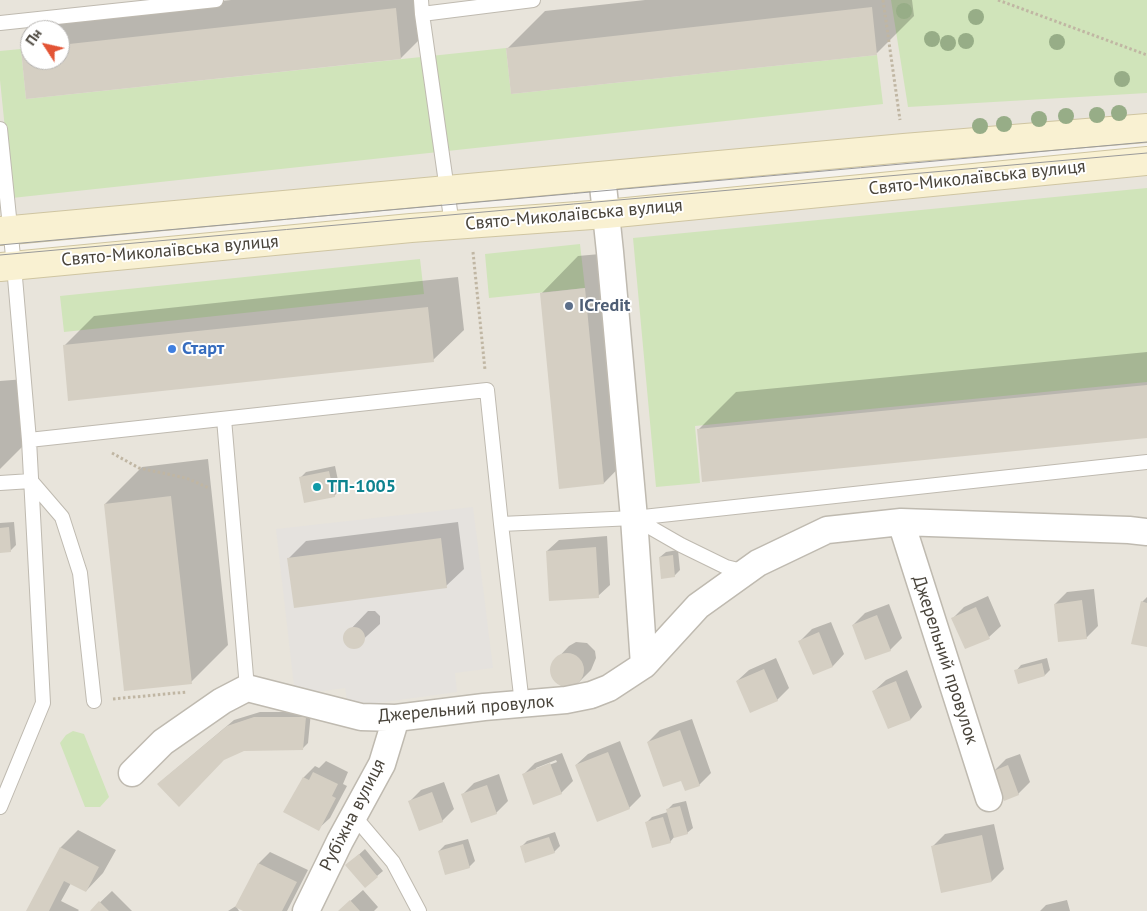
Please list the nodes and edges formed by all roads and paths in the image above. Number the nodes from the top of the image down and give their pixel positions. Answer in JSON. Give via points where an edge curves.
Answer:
{"nodes":[{"id":1,"x":216,"y":0,"type":"edge"},
{"id":2,"x":533,"y":0,"type":"edge"},
{"id":3,"x":884,"y":0,"type":"edge"},
{"id":4,"x":998,"y":0,"type":"edge"},
{"id":5,"x":422,"y":7,"type":"edge"},
{"id":6,"x":0,"y":23,"type":"edge"},
{"id":7,"x":1147,"y":55,"type":"edge"},
{"id":8,"x":1147,"y":128,"type":"edge"},
{"id":9,"x":0,"y":129,"type":"edge"},
{"id":10,"x":904,"y":148,"type":"junction"},
{"id":11,"x":1147,"y":161,"type":"edge"},
{"id":12,"x":602,"y":176,"type":"junction"},
{"id":13,"x":448,"y":190,"type":"junction"},
{"id":14,"x":606,"y":214,"type":"junction"},
{"id":15,"x":461,"y":225,"type":"junction"},
{"id":16,"x":5,"y":230,"type":"edge"},
{"id":17,"x":7,"y":266,"type":"edge"},
{"id":18,"x":487,"y":390,"type":"junction"},
{"id":19,"x":224,"y":419,"type":"junction"},
{"id":20,"x":79,"y":435,"type":"junction"},
{"id":21,"x":29,"y":440,"type":"junction"},
{"id":22,"x":1147,"y":462,"type":"edge"},
{"id":23,"x":31,"y":481,"type":"junction"},
{"id":24,"x":0,"y":484,"type":"edge"},
{"id":25,"x":231,"y":496,"type":"junction"},
{"id":26,"x":634,"y":518,"type":"junction"},
{"id":27,"x":901,"y":522,"type":"junction"},
{"id":28,"x":501,"y":524,"type":"junction"},
{"id":29,"x":1147,"y":532,"type":"edge"},
{"id":30,"x":746,"y":572,"type":"junction"},
{"id":31,"x":644,"y":665,"type":"junction"},
{"id":32,"x":247,"y":688,"type":"junction"},
{"id":33,"x":192,"y":691,"type":"dead end"},
{"id":34,"x":94,"y":700,"type":"joint"},
{"id":35,"x":522,"y":704,"type":"junction"},
{"id":36,"x":396,"y":718,"type":"junction"},
{"id":37,"x":132,"y":773,"type":"dead end"},
{"id":38,"x":988,"y":798,"type":"dead end"},
{"id":39,"x":0,"y":807,"type":"edge"},
{"id":40,"x":354,"y":816,"type":"junction"},
{"id":41,"x":306,"y":911,"type":"edge"},
{"id":42,"x":419,"y":911,"type":"edge"}],
"edges":[{"from":1,"to":6,"type":"lane"},
{"from":2,"to":5,"type":"lane"},
{"from":3,"to":10,"type":"path"},
{"from":4,"to":7,"type":"path"},
{"from":5,"to":13,"type":"lane"},
{"from":8,"to":10,"type":"main road","name":"Свято-Миколаївська вулиця"},
{"from":9,"to":16,"type":"lane"},
{"from":10,"to":12,"type":"main road","name":"Свято-Миколаївська вулиця"},
{"from":11,"to":14,"type":"main road","name":"Свято-Миколаївська вулиця"},
{"from":12,"to":13,"type":"main road","name":"Свято-Миколаївська вулиця"},
{"from":12,"to":14,"type":"street"},
{"from":13,"to":15,"type":"lane"},
{"from":13,"to":16,"type":"main road","name":"Свято-Миколаївська вулиця"},
{"from":14,"to":15,"type":"main road","name":"Свято-Миколаївська вулиця"},
{"from":14,"to":26,"type":"street"},
{"from":15,"to":17,"type":"main road","name":"Свято-Миколаївська вулиця"},
{"from":15,"to":18,"type":"path"},
{"from":16,"to":17,"type":"lane"},
{"from":17,"to":21,"type":"lane"},
{"from":18,"to":19,"type":"lane"},
{"from":18,"to":28,"type":"lane"},
{"from":19,"to":20,"type":"lane"},
{"from":19,"to":25,"type":"lane"},
{"from":20,"to":21,"type":"lane"},
{"from":20,"to":25,"type":"path","via":[[139,468],[186,478]]},
{"from":21,"to":23,"type":"lane"},
{"from":22,"to":26,"type":"lane"},
{"from":23,"to":24,"type":"lane"},
{"from":23,"to":34,"type":"lane","via":[[62,516],[80,573]]},
{"from":23,"to":39,"type":"lane","via":[[43,704]]},
{"from":25,"to":32,"type":"lane"},
{"from":26,"to":28,"type":"lane"},
{"from":26,"to":30,"type":"lane","via":[[717,563]]},
{"from":26,"to":31,"type":"street"},
{"from":27,"to":29,"type":"street","name":"Джерельний провулок"},
{"from":27,"to":30,"type":"street","name":"Джерельний провулок","via":[[827,530]]},
{"from":27,"to":38,"type":"street","name":"Джерельний провулок"},
{"from":28,"to":35,"type":"lane"},
{"from":30,"to":31,"type":"street","name":"Джерельний провулок","via":[[698,606]]},
{"from":31,"to":35,"type":"street","name":"Джерельний провулок","via":[[609,688],[590,695]]},
{"from":32,"to":36,"type":"street","name":"Джерельний провулок","via":[[362,717]]},
{"from":32,"to":37,"type":"street","via":[[222,701],[163,742]]},
{"from":33,"to":34,"type":"path"},
{"from":35,"to":36,"type":"street","name":"Джерельний провулок"},
{"from":36,"to":40,"type":"street","name":"Рубіжна вулиця","via":[[382,764]]},
{"from":40,"to":41,"type":"street","name":"Рубіжна вулиця"},
{"from":40,"to":42,"type":"lane","via":[[393,862]]}]}
